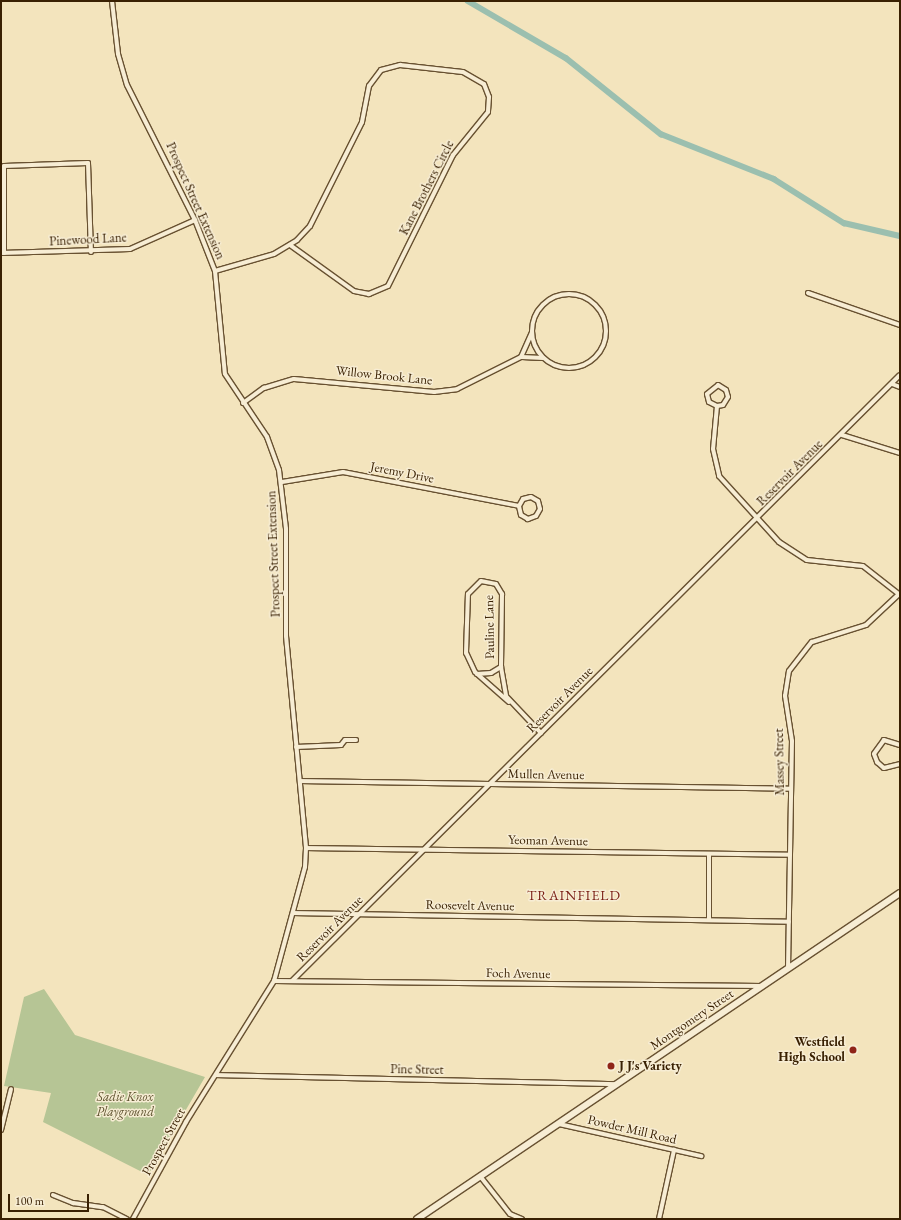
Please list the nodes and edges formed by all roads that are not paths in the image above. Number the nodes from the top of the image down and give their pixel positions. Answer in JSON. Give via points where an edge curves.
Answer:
{"nodes":[{"id":1,"x":112,"y":1,"type":"edge"},
{"id":2,"x":195,"y":220,"type":"junction"},
{"id":3,"x":290,"y":245,"type":"junction"},
{"id":4,"x":91,"y":252,"type":"junction"},
{"id":5,"x":3,"y":253,"type":"edge"},
{"id":6,"x":215,"y":270,"type":"junction"},
{"id":7,"x":808,"y":293,"type":"dead end"},
{"id":8,"x":900,"y":325,"type":"edge"},
{"id":9,"x":532,"y":332,"type":"junction"},
{"id":10,"x":521,"y":357,"type":"junction"},
{"id":11,"x":544,"y":359,"type":"junction"},
{"id":12,"x":900,"y":375,"type":"edge"},
{"id":13,"x":892,"y":384,"type":"junction"},
{"id":14,"x":900,"y":387,"type":"edge"},
{"id":15,"x":243,"y":403,"type":"junction"},
{"id":16,"x":717,"y":406,"type":"junction"},
{"id":17,"x":842,"y":435,"type":"junction"},
{"id":18,"x":900,"y":453,"type":"edge"},
{"id":19,"x":282,"y":482,"type":"junction"},
{"id":20,"x":519,"y":506,"type":"junction"},
{"id":21,"x":758,"y":519,"type":"junction"},
{"id":22,"x":899,"y":594,"type":"edge"},
{"id":23,"x":501,"y":667,"type":"junction"},
{"id":24,"x":476,"y":674,"type":"junction"},
{"id":25,"x":508,"y":702,"type":"junction"},
{"id":26,"x":540,"y":733,"type":"junction"},
{"id":27,"x":356,"y":740,"type":"dead end"},
{"id":28,"x":900,"y":745,"type":"edge"},
{"id":29,"x":296,"y":747,"type":"junction"},
{"id":30,"x":900,"y":764,"type":"edge"},
{"id":31,"x":301,"y":781,"type":"junction"},
{"id":32,"x":490,"y":784,"type":"junction"},
{"id":33,"x":791,"y":789,"type":"junction"},
{"id":34,"x":306,"y":848,"type":"junction"},
{"id":35,"x":425,"y":849,"type":"junction"},
{"id":36,"x":709,"y":854,"type":"junction"},
{"id":37,"x":790,"y":855,"type":"junction"},
{"id":38,"x":900,"y":893,"type":"edge"},
{"id":39,"x":294,"y":913,"type":"junction"},
{"id":40,"x":358,"y":914,"type":"junction"},
{"id":41,"x":709,"y":920,"type":"junction"},
{"id":42,"x":789,"y":922,"type":"junction"},
{"id":43,"x":788,"y":969,"type":"junction"},
{"id":44,"x":274,"y":981,"type":"junction"},
{"id":45,"x":292,"y":981,"type":"junction"},
{"id":46,"x":762,"y":986,"type":"junction"},
{"id":47,"x":216,"y":1076,"type":"junction"},
{"id":48,"x":617,"y":1084,"type":"junction"},
{"id":49,"x":11,"y":1089,"type":"dead end"},
{"id":50,"x":559,"y":1124,"type":"junction"},
{"id":51,"x":1,"y":1130,"type":"edge"},
{"id":52,"x":674,"y":1150,"type":"junction"},
{"id":53,"x":701,"y":1156,"type":"dead end"},
{"id":54,"x":480,"y":1176,"type":"junction"},
{"id":55,"x":53,"y":1195,"type":"dead end"},
{"id":56,"x":509,"y":1217,"type":"edge"},
{"id":57,"x":127,"y":1219,"type":"edge"},
{"id":58,"x":134,"y":1219,"type":"edge"},
{"id":59,"x":417,"y":1219,"type":"edge"},
{"id":60,"x":522,"y":1219,"type":"edge"},
{"id":61,"x":659,"y":1219,"type":"edge"}],
"edges":[{"from":1,"to":2,"type":"street","name":"Prospect Street Extension","via":[[118,54],[127,85]]},
{"from":2,"to":4,"type":"street","name":"Pinewood Lane","via":[[130,249]]},
{"from":2,"to":6,"type":"street","name":"Prospect Street Extension"},
{"from":3,"to":3,"type":"street","name":"Kane Brothers Circle","via":[[354,291],[374,293],[388,286],[453,155],[488,112],[489,98],[484,84],[463,72],[400,65],[381,70],[371,82],[362,122],[319,212]]},
{"from":3,"to":6,"type":"street","name":"Kane Brothers Circle","via":[[260,259]]},
{"from":4,"to":5,"type":"street","name":"Pinewood Lane"},
{"from":4,"to":5,"type":"street","via":[[88,163],[4,166]]},
{"from":6,"to":15,"type":"street","name":"Prospect Street Extension","via":[[223,367]]},
{"from":7,"to":8,"type":"street"},
{"from":9,"to":10,"type":"street"},
{"from":9,"to":11,"type":"street","via":[[537,350]]},
{"from":9,"to":11,"type":"street","via":[[538,310],[557,296],[580,296],[601,315],[603,343],[589,362],[566,368]]},
{"from":10,"to":11,"type":"street"},
{"from":10,"to":15,"type":"street","name":"Willow Brook Lane","via":[[451,391],[294,379],[264,388]]},
{"from":12,"to":13,"type":"street","name":"Reservoir Avenue"},
{"from":13,"to":14,"type":"street"},
{"from":13,"to":17,"type":"street","name":"Reservoir Avenue"},
{"from":15,"to":19,"type":"street","name":"Prospect Street Extension","via":[[267,437]]},
{"from":16,"to":16,"type":"street","via":[[709,402],[707,394],[718,386],[725,388],[728,397],[723,404]]},
{"from":16,"to":21,"type":"street","via":[[713,449],[716,470],[727,488]]},
{"from":17,"to":18,"type":"street"},
{"from":17,"to":21,"type":"street","name":"Reservoir Avenue"},
{"from":19,"to":20,"type":"street","name":"Jeremy Drive","via":[[343,472]]},
{"from":19,"to":29,"type":"street","name":"Prospect Street Extension","via":[[286,529],[286,636]]},
{"from":20,"to":20,"type":"street","via":[[523,499],[531,497],[538,501],[540,509],[536,516],[528,519],[521,514]]},
{"from":21,"to":22,"type":"street","via":[[779,542],[801,558],[857,564],[874,572]]},
{"from":21,"to":26,"type":"street","name":"Reservoir Avenue"},
{"from":22,"to":33,"type":"street","name":"Massey Street","via":[[872,622],[818,639],[793,663],[785,692],[792,741]]},
{"from":23,"to":24,"type":"street","name":"Pauline Lane","via":[[491,673]]},
{"from":23,"to":24,"type":"street","name":"Pauline Lane","via":[[502,594],[496,584],[481,581],[472,587],[468,598],[466,653]]},
{"from":23,"to":25,"type":"street","name":"Pauline Lane"},
{"from":24,"to":25,"type":"street","name":"Pauline Lane"},
{"from":25,"to":26,"type":"street","name":"Pauline Lane"},
{"from":26,"to":32,"type":"street","name":"Reservoir Avenue"},
{"from":27,"to":29,"type":"street","via":[[345,740],[341,745]]},
{"from":28,"to":30,"type":"street","via":[[884,740],[874,754],[884,768]]},
{"from":29,"to":31,"type":"street","name":"Prospect Street Extension"},
{"from":31,"to":32,"type":"street","name":"Mullen Avenue"},
{"from":31,"to":34,"type":"street","name":"Prospect Street Extension"},
{"from":32,"to":33,"type":"street","name":"Mullen Avenue"},
{"from":32,"to":35,"type":"street","name":"Reservoir Avenue"},
{"from":33,"to":37,"type":"street","name":"Massey Street"},
{"from":34,"to":35,"type":"street","name":"Yeoman Avenue"},
{"from":34,"to":39,"type":"street","name":"Prospect Street Extension"},
{"from":35,"to":36,"type":"street","name":"Yeoman Avenue"},
{"from":35,"to":40,"type":"street","name":"Reservoir Avenue"},
{"from":36,"to":37,"type":"street","name":"Yeoman Avenue"},
{"from":36,"to":41,"type":"street"},
{"from":37,"to":42,"type":"street","name":"Massey Street"},
{"from":38,"to":43,"type":"main road","name":"Montgomery Street"},
{"from":39,"to":40,"type":"street","name":"Roosevelt Avenue"},
{"from":39,"to":44,"type":"street","name":"Prospect Street Extension"},
{"from":40,"to":41,"type":"street","name":"Roosevelt Avenue"},
{"from":40,"to":45,"type":"street","name":"Reservoir Avenue"},
{"from":41,"to":42,"type":"street","name":"Roosevelt Avenue"},
{"from":42,"to":43,"type":"street","name":"Massey Street"},
{"from":43,"to":46,"type":"main road","name":"Montgomery Street"},
{"from":44,"to":45,"type":"street","name":"Foch Avenue"},
{"from":44,"to":47,"type":"street","name":"Prospect Street Extension"},
{"from":45,"to":46,"type":"street","name":"Foch Avenue"},
{"from":46,"to":48,"type":"main road","name":"Montgomery Street"},
{"from":47,"to":48,"type":"street","name":"Pine Street"},
{"from":47,"to":58,"type":"street","name":"Prospect Street"},
{"from":48,"to":50,"type":"main road","name":"Montgomery Street"},
{"from":49,"to":51,"type":"street"},
{"from":50,"to":52,"type":"street","name":"Powder Mill Road"},
{"from":50,"to":54,"type":"main road","name":"Montgomery Street"},
{"from":52,"to":53,"type":"street","name":"Powder Mill Road"},
{"from":52,"to":61,"type":"street"},
{"from":54,"to":56,"type":"street"},
{"from":54,"to":59,"type":"main road","name":"Montgomery Street"},
{"from":55,"to":57,"type":"street","via":[[73,1203],[103,1207]]},
{"from":56,"to":60,"type":"street"}]}
